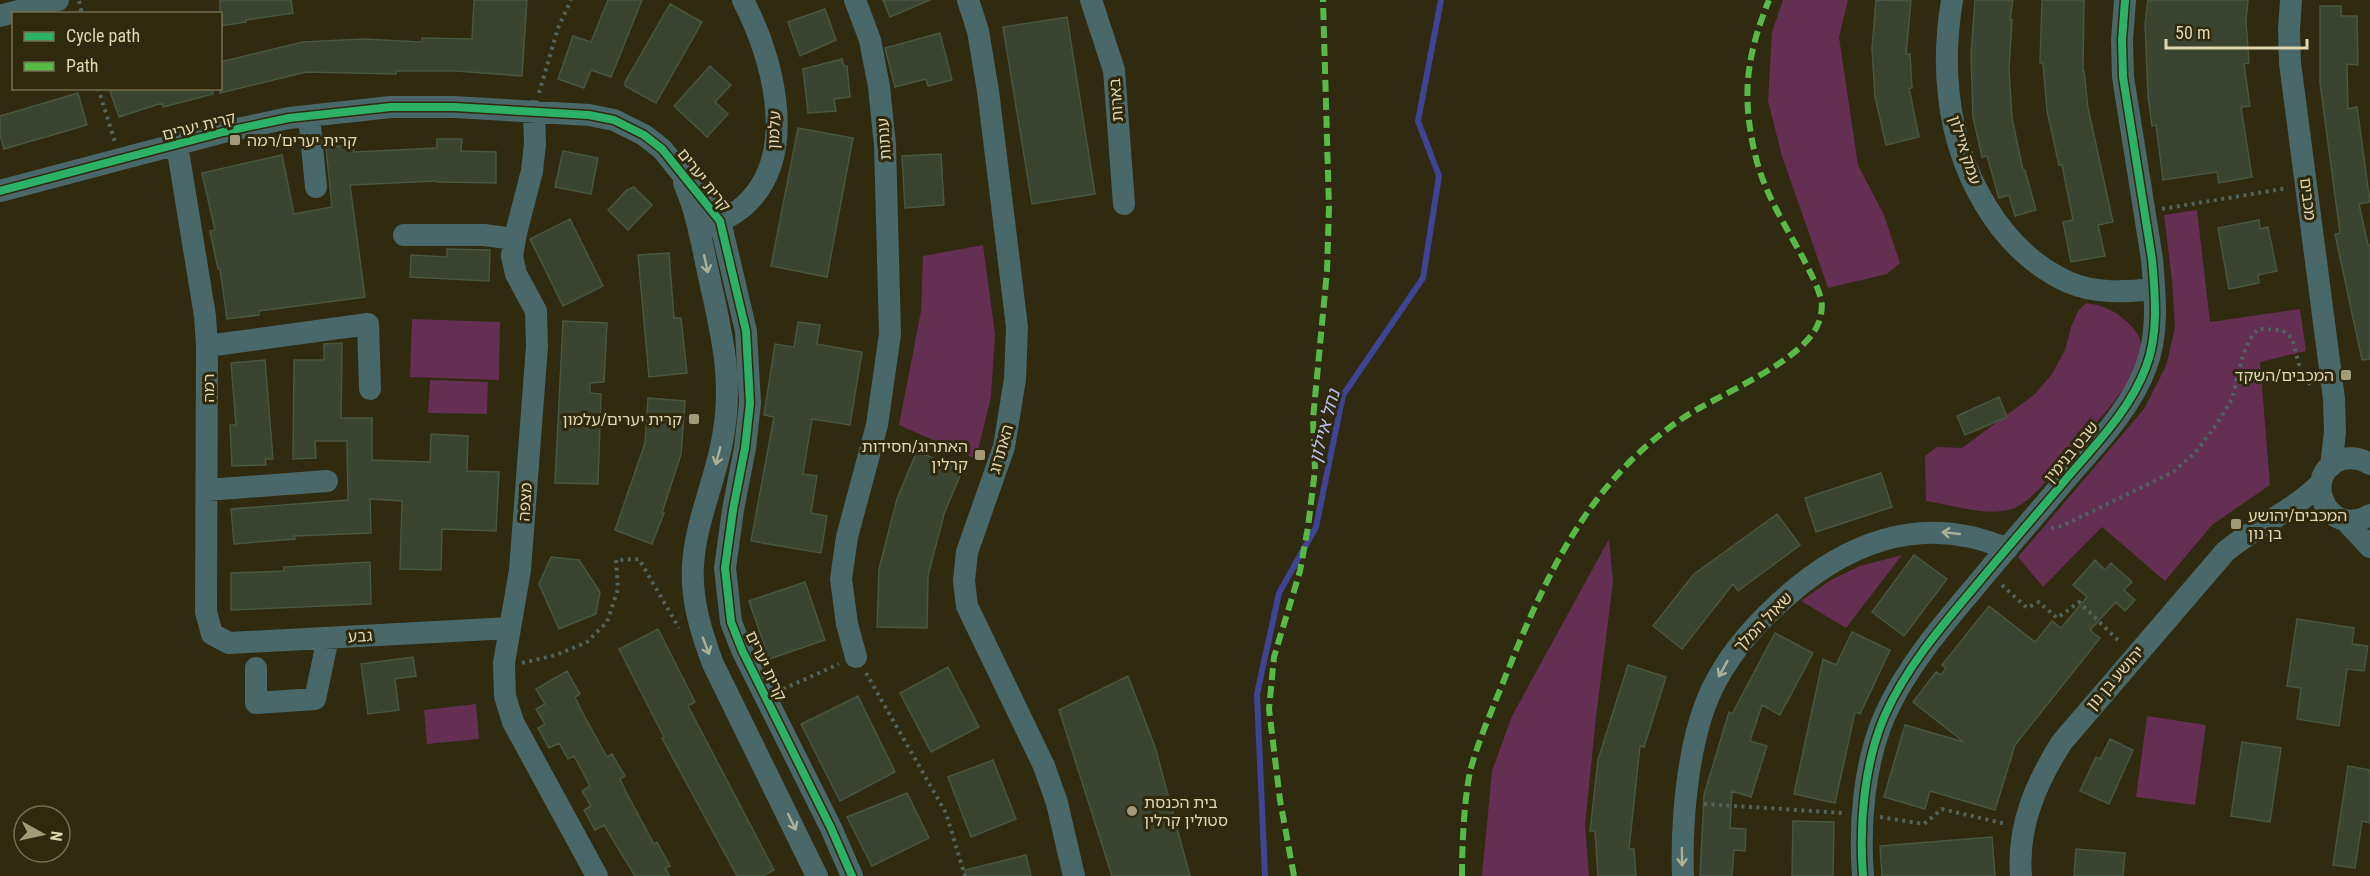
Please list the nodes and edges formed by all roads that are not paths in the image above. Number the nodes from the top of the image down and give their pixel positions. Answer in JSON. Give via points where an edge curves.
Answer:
{"nodes":[{"id":1,"x":58,"y":0,"type":"edge"},
{"id":2,"x":743,"y":0,"type":"edge"},
{"id":3,"x":855,"y":0,"type":"edge"},
{"id":4,"x":968,"y":0,"type":"edge"},
{"id":5,"x":1091,"y":0,"type":"edge"},
{"id":6,"x":1952,"y":0,"type":"edge"},
{"id":7,"x":2125,"y":0,"type":"edge"},
{"id":8,"x":2291,"y":0,"type":"edge"},
{"id":9,"x":14,"y":12,"type":"edge"},
{"id":10,"x":534,"y":111,"type":"junction"},
{"id":11,"x":309,"y":116,"type":"junction"},
{"id":12,"x":177,"y":145,"type":"junction"},
{"id":13,"x":677,"y":168,"type":"junction"},
{"id":14,"x":316,"y":188,"type":"dead end"},
{"id":15,"x":0,"y":191,"type":"edge"},
{"id":16,"x":1124,"y":204,"type":"dead end"},
{"id":17,"x":720,"y":221,"type":"junction"},
{"id":18,"x":699,"y":232,"type":"junction"},
{"id":19,"x":404,"y":235,"type":"dead end"},
{"id":20,"x":515,"y":239,"type":"junction"},
{"id":21,"x":2154,"y":288,"type":"junction"},
{"id":22,"x":207,"y":346,"type":"junction"},
{"id":23,"x":370,"y":389,"type":"dead end"},
{"id":24,"x":2334,"y":399,"type":"junction"},
{"id":25,"x":2364,"y":461,"type":"edge"},
{"id":26,"x":2326,"y":474,"type":"junction"},
{"id":27,"x":327,"y":481,"type":"dead end"},
{"id":28,"x":207,"y":490,"type":"junction"},
{"id":29,"x":2370,"y":515,"type":"edge"},
{"id":30,"x":2340,"y":518,"type":"junction"},
{"id":31,"x":2274,"y":519,"type":"junction"},
{"id":32,"x":2370,"y":548,"type":"edge"},
{"id":33,"x":2007,"y":549,"type":"junction"},
{"id":34,"x":510,"y":628,"type":"junction"},
{"id":35,"x":212,"y":634,"type":"joint"},
{"id":36,"x":328,"y":638,"type":"junction"},
{"id":37,"x":856,"y":657,"type":"road end"},
{"id":38,"x":256,"y":668,"type":"dead end"},
{"id":39,"x":597,"y":876,"type":"edge"},
{"id":40,"x":817,"y":876,"type":"edge"},
{"id":41,"x":852,"y":876,"type":"edge"},
{"id":42,"x":1074,"y":876,"type":"edge"},
{"id":43,"x":1683,"y":876,"type":"edge"},
{"id":44,"x":1863,"y":876,"type":"edge"},
{"id":45,"x":2021,"y":876,"type":"edge"}],
"edges":[{"from":1,"to":9,"type":"street"},
{"from":2,"to":17,"type":"street","name":"עלמון","via":[[774,83],[776,144],[770,169],[757,191],[743,207]]},
{"from":3,"to":37,"type":"street","name":"ענתות","via":[[870,40],[879,87],[890,282],[890,334],[877,425],[848,537],[842,579],[847,624]]},
{"from":4,"to":42,"type":"street","name":"האתרוג","via":[[978,31],[988,91],[1017,327],[1015,379],[1004,447],[966,552],[967,606],[1044,766],[1058,803]]},
{"from":5,"to":16,"type":"street","name":"בארות","via":[[1114,70]]},
{"from":6,"to":21,"type":"street","name":"עמק איילון","via":[[1949,97],[1970,177],[1986,207],[2026,253],[2069,282],[2110,292]]},
{"from":7,"to":21,"type":"street","name":"שבט בנימין","via":[[2123,76]]},
{"from":8,"to":24,"type":"street","name":"מכבים","via":[[2290,63]]},
{"from":10,"to":11,"type":"street","name":"קרית יערים","via":[[391,107]]},
{"from":10,"to":13,"type":"street","name":"קרית יערים","via":[[615,120],[663,149]]},
{"from":10,"to":20,"type":"street","name":"מצפה","via":[[532,171]]},
{"from":11,"to":12,"type":"street","name":"קרית יערים"},
{"from":11,"to":14,"type":"street"},
{"from":12,"to":15,"type":"street","name":"קרית יערים"},
{"from":12,"to":22,"type":"street","name":"רמה"},
{"from":13,"to":17,"type":"street","name":"קרית יערים"},
{"from":13,"to":18,"type":"street","name":"קרית יערים","via":[[689,193]]},
{"from":17,"to":18,"type":"street","name":"עלמון"},
{"from":17,"to":41,"type":"street","name":"קרית יערים","via":[[746,332],[749,394],[746,448],[725,568],[731,622]]},
{"from":18,"to":40,"type":"street","name":"קרית יערים","one_way":true,"via":[[726,356],[728,390],[722,442],[693,567],[700,630]]},
{"from":19,"to":20,"type":"street"},
{"from":20,"to":34,"type":"street","name":"מצפה","via":[[512,256],[516,274],[536,311],[537,346],[520,570]]},
{"from":21,"to":33,"type":"street","name":"שבט בנימין","via":[[2152,347],[2138,386],[2107,431]]},
{"from":22,"to":23,"type":"street","via":[[368,324]]},
{"from":22,"to":28,"type":"street","name":"רמה"},
{"from":24,"to":25,"type":"street","name":"מכבים","via":[[2341,425]]},
{"from":24,"to":26,"type":"street","name":"מכבים","via":[[2335,432]]},
{"from":25,"to":26,"type":"street","via":[[2340,460]]},
{"from":26,"to":30,"type":"street","via":[[2323,503]]},
{"from":26,"to":31,"type":"street","name":"יהושע בן נון","via":[[2295,507]]},
{"from":27,"to":28,"type":"street"},
{"from":28,"to":35,"type":"street","name":"רמה","via":[[206,612]]},
{"from":29,"to":30,"type":"street","name":"יהושע בן נון","via":[[2360,520]]},
{"from":30,"to":31,"type":"street","name":"יהושע בן נון","via":[[2319,513]]},
{"from":30,"to":32,"type":"street"},
{"from":31,"to":45,"type":"street","name":"יהושע בן נון","via":[[2225,552],[2076,725],[2032,795]]},
{"from":33,"to":43,"type":"street","name":"שאול המלך","one_way":true,"via":[[1988,540],[1954,533],[1903,534],[1845,554],[1815,572],[1756,624],[1711,690],[1701,721],[1684,803]]},
{"from":33,"to":44,"type":"street","name":"שבט בנימין","via":[[1940,629],[1885,716],[1869,772]]},
{"from":34,"to":36,"type":"street","name":"גבע"},
{"from":34,"to":39,"type":"street","name":"מצפה","via":[[504,663],[505,696],[513,722]]},
{"from":35,"to":36,"type":"street","name":"גבע","via":[[229,643]]},
{"from":36,"to":38,"type":"street","via":[[315,699],[256,703]]}]}
